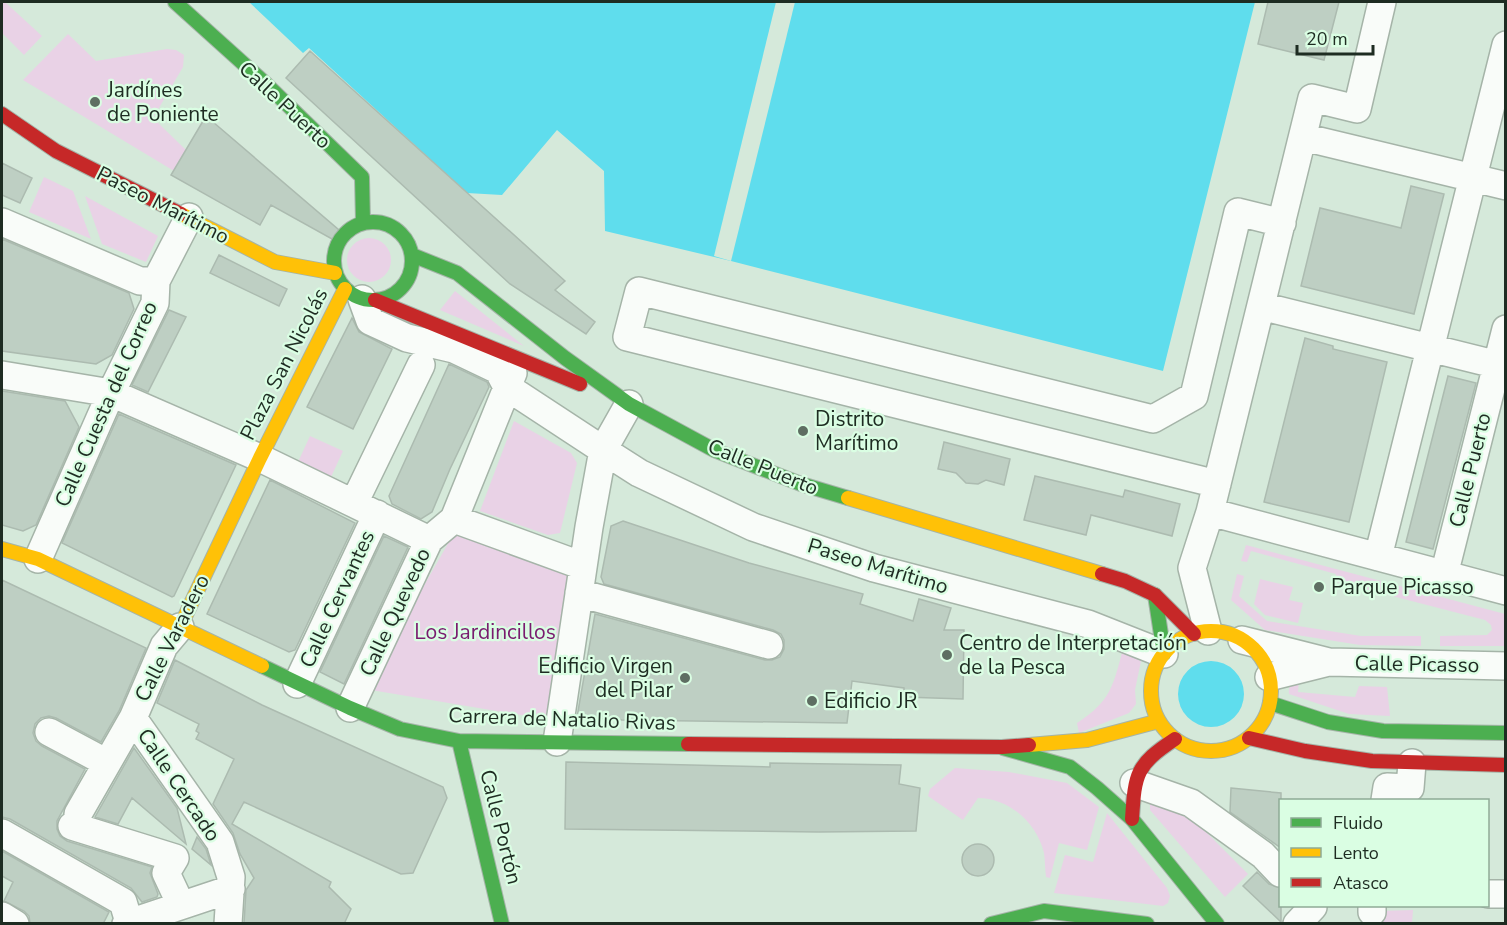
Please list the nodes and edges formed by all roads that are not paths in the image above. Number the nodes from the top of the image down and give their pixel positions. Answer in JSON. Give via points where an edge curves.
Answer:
{"nodes":[{"id":1,"x":175,"y":2,"type":"edge"},
{"id":2,"x":1382,"y":2,"type":"edge"},
{"id":3,"x":1506,"y":45,"type":"edge"},
{"id":4,"x":2,"y":114,"type":"edge"},
{"id":5,"x":1495,"y":134,"type":"edge"},
{"id":6,"x":1303,"y":137,"type":"junction"},
{"id":7,"x":1472,"y":178,"type":"junction"},
{"id":8,"x":1506,"y":186,"type":"edge"},
{"id":9,"x":189,"y":217,"type":"junction"},
{"id":10,"x":2,"y":222,"type":"edge"},
{"id":11,"x":363,"y":222,"type":"junction"},
{"id":12,"x":1282,"y":223,"type":"junction"},
{"id":13,"x":412,"y":255,"type":"junction"},
{"id":14,"x":335,"y":273,"type":"junction"},
{"id":15,"x":156,"y":281,"type":"junction"},
{"id":16,"x":360,"y":296,"type":"junction"},
{"id":17,"x":1262,"y":306,"type":"junction"},
{"id":18,"x":1506,"y":329,"type":"edge"},
{"id":19,"x":1430,"y":348,"type":"junction"},
{"id":20,"x":519,"y":359,"type":"junction"},
{"id":21,"x":421,"y":365,"type":"dead end"},
{"id":22,"x":1501,"y":366,"type":"edge"},
{"id":23,"x":2,"y":375,"type":"edge"},
{"id":24,"x":507,"y":387,"type":"junction"},
{"id":25,"x":111,"y":393,"type":"junction"},
{"id":26,"x":629,"y":404,"type":"junction"},
{"id":27,"x":603,"y":450,"type":"junction"},
{"id":28,"x":260,"y":458,"type":"junction"},
{"id":29,"x":1217,"y":484,"type":"junction"},
{"id":30,"x":366,"y":508,"type":"junction"},
{"id":31,"x":1210,"y":512,"type":"junction"},
{"id":32,"x":454,"y":519,"type":"junction"},
{"id":33,"x":429,"y":540,"type":"junction"},
{"id":34,"x":2,"y":549,"type":"edge"},
{"id":35,"x":1378,"y":557,"type":"junction"},
{"id":36,"x":38,"y":559,"type":"junction"},
{"id":37,"x":583,"y":566,"type":"junction"},
{"id":38,"x":1444,"y":575,"type":"junction"},
{"id":39,"x":1506,"y":591,"type":"edge"},
{"id":40,"x":579,"y":593,"type":"junction"},
{"id":41,"x":1155,"y":595,"type":"junction"},
{"id":42,"x":180,"y":627,"type":"junction"},
{"id":43,"x":1201,"y":632,"type":"junction"},
{"id":44,"x":1242,"y":640,"type":"junction"},
{"id":45,"x":769,"y":645,"type":"dead end"},
{"id":46,"x":1164,"y":654,"type":"junction"},
{"id":47,"x":1329,"y":662,"type":"junction"},
{"id":48,"x":1506,"y":666,"type":"edge"},
{"id":49,"x":297,"y":684,"type":"junction"},
{"id":50,"x":1270,"y":690,"type":"junction"},
{"id":51,"x":350,"y":708,"type":"junction"},
{"id":52,"x":133,"y":718,"type":"junction"},
{"id":53,"x":1159,"y":721,"type":"junction"},
{"id":54,"x":49,"y":732,"type":"dead end"},
{"id":55,"x":1506,"y":733,"type":"edge"},
{"id":56,"x":1249,"y":738,"type":"junction"},
{"id":57,"x":1175,"y":739,"type":"junction"},
{"id":58,"x":459,"y":741,"type":"junction"},
{"id":59,"x":557,"y":742,"type":"junction"},
{"id":60,"x":1002,"y":747,"type":"junction"},
{"id":61,"x":107,"y":763,"type":"junction"},
{"id":62,"x":1412,"y":763,"type":"junction"},
{"id":63,"x":1506,"y":765,"type":"edge"},
{"id":64,"x":1134,"y":783,"type":"junction"},
{"id":65,"x":1385,"y":799,"type":"edge"},
{"id":66,"x":1132,"y":819,"type":"junction"},
{"id":67,"x":2,"y":833,"type":"edge"},
{"id":68,"x":1279,"y":871,"type":"edge"},
{"id":69,"x":231,"y":889,"type":"junction"},
{"id":70,"x":1489,"y":894,"type":"edge"},
{"id":71,"x":1506,"y":894,"type":"edge"},
{"id":72,"x":181,"y":905,"type":"junction"},
{"id":73,"x":1313,"y":907,"type":"edge"},
{"id":74,"x":2,"y":916,"type":"edge"},
{"id":75,"x":129,"y":923,"type":"edge"},
{"id":76,"x":15,"y":924,"type":"edge"},
{"id":77,"x":228,"y":924,"type":"edge"},
{"id":78,"x":502,"y":924,"type":"edge"},
{"id":79,"x":991,"y":924,"type":"edge"},
{"id":80,"x":1148,"y":924,"type":"edge"},
{"id":81,"x":1217,"y":924,"type":"edge"},
{"id":82,"x":1297,"y":924,"type":"edge"}],
"edges":[{"from":1,"to":11,"type":"main road","name":"Calle Puerto","via":[[362,177]]},
{"from":2,"to":6,"type":"street","via":[[1357,109],[1312,98]]},
{"from":3,"to":5,"type":"street"},
{"from":4,"to":9,"type":"main road","name":"Paseo Marítimo","via":[[56,152]]},
{"from":5,"to":7,"type":"street"},
{"from":6,"to":7,"type":"street"},
{"from":6,"to":12,"type":"street"},
{"from":7,"to":8,"type":"street"},
{"from":7,"to":19,"type":"street"},
{"from":9,"to":14,"type":"main road","name":"Paseo Marítimo","via":[[275,262]]},
{"from":9,"to":15,"type":"street","name":"Calle Cuesta del Correo"},
{"from":10,"to":15,"type":"street","via":[[140,281]]},
{"from":11,"to":13,"type":"main road","via":[[389,224],[408,242]]},
{"from":11,"to":14,"type":"main road","via":[[351,227],[335,248]]},
{"from":12,"to":17,"type":"street"},
{"from":12,"to":29,"type":"street","via":[[1238,212],[1194,396],[1153,419],[639,291],[627,337]]},
{"from":13,"to":16,"type":"main road","via":[[410,274],[399,291],[388,298]]},
{"from":13,"to":26,"type":"main road","name":"Calle Puerto","via":[[457,273]]},
{"from":14,"to":16,"type":"main road"},
{"from":15,"to":25,"type":"street","name":"Calle Cuesta del Correo","via":[[155,303]]},
{"from":16,"to":20,"type":"main road"},
{"from":16,"to":24,"type":"street","name":"Paseo Marítimo","via":[[370,321],[407,338],[454,349],[498,370]]},
{"from":16,"to":28,"type":"main road","name":"Plaza San Nicolás"},
{"from":17,"to":19,"type":"street"},
{"from":17,"to":29,"type":"street"},
{"from":18,"to":22,"type":"street","name":"Calle Puerto"},
{"from":19,"to":22,"type":"street"},
{"from":19,"to":35,"type":"street"},
{"from":20,"to":24,"type":"street","name":"Calle Quevedo"},
{"from":20,"to":26,"type":"main road"},
{"from":21,"to":30,"type":"street","name":"Calle Cervantes"},
{"from":22,"to":38,"type":"street","name":"Calle Puerto"},
{"from":23,"to":25,"type":"street"},
{"from":24,"to":27,"type":"street","name":"Paseo Marítimo"},
{"from":24,"to":32,"type":"street","name":"Calle Quevedo"},
{"from":25,"to":28,"type":"street"},
{"from":25,"to":36,"type":"street","name":"Calle Cuesta del Correo"},
{"from":26,"to":27,"type":"street"},
{"from":26,"to":41,"type":"main road","name":"Calle Puerto","via":[[714,450],[801,484],[1125,581]]},
{"from":27,"to":37,"type":"street"},
{"from":27,"to":46,"type":"street","name":"Paseo Marítimo","via":[[639,473],[753,526],[874,568],[1088,624]]},
{"from":28,"to":30,"type":"street"},
{"from":28,"to":42,"type":"main road","name":"Calle Varadero"},
{"from":29,"to":31,"type":"street"},
{"from":30,"to":33,"type":"street"},
{"from":30,"to":49,"type":"street","name":"Calle Cervantes"},
{"from":31,"to":35,"type":"street"},
{"from":31,"to":43,"type":"street","via":[[1192,568]]},
{"from":32,"to":33,"type":"street","name":"Calle Quevedo"},
{"from":32,"to":37,"type":"street"},
{"from":33,"to":51,"type":"street","name":"Calle Quevedo"},
{"from":34,"to":36,"type":"main road","name":"Carrera de Natalio Rivas"},
{"from":35,"to":38,"type":"street"},
{"from":36,"to":42,"type":"main road","name":"Carrera de Natalio Rivas"},
{"from":37,"to":40,"type":"street"},
{"from":38,"to":39,"type":"street"},
{"from":40,"to":45,"type":"street"},
{"from":40,"to":59,"type":"street"},
{"from":41,"to":43,"type":"main road","name":"Calle Puerto"},
{"from":41,"to":46,"type":"main road"},
{"from":42,"to":49,"type":"main road","name":"Carrera de Natalio Rivas"},
{"from":42,"to":52,"type":"street","name":"Calle Varadero","via":[[164,646]]},
{"from":43,"to":44,"type":"main road","via":[[1228,633]]},
{"from":43,"to":46,"type":"main road","via":[[1178,642]]},
{"from":44,"to":47,"type":"street"},
{"from":44,"to":50,"type":"main road","via":[[1262,659]]},
{"from":46,"to":53,"type":"main road","via":[[1151,687],[1152,705]]},
{"from":47,"to":48,"type":"street","name":"Calle Picasso"},
{"from":47,"to":50,"type":"street"},
{"from":49,"to":51,"type":"main road","name":"Carrera de Natalio Rivas"},
{"from":50,"to":55,"type":"main road","via":[[1328,722],[1383,731]]},
{"from":50,"to":56,"type":"main road","via":[[1260,726]]},
{"from":51,"to":58,"type":"main road","name":"Carrera de Natalio Rivas","via":[[400,729]]},
{"from":52,"to":61,"type":"street","name":"Calle Varadero"},
{"from":52,"to":69,"type":"street","name":"Calle Cercado","via":[[220,842]]},
{"from":53,"to":57,"type":"main road"},
{"from":53,"to":60,"type":"main road","name":"Carrera de Natalio Rivas","via":[[1087,740]]},
{"from":54,"to":61,"type":"street"},
{"from":56,"to":57,"type":"main road","via":[[1228,749],[1210,751]]},
{"from":56,"to":62,"type":"main road","via":[[1305,751]]},
{"from":57,"to":64,"type":"main road","via":[[1150,755],[1137,771]]},
{"from":58,"to":59,"type":"main road","name":"Carrera de Natalio Rivas"},
{"from":58,"to":78,"type":"main road","name":"Calle Portón"},
{"from":59,"to":60,"type":"main road","name":"Carrera de Natalio Rivas"},
{"from":60,"to":66,"type":"main road","via":[[1070,766]]},
{"from":61,"to":72,"type":"street","name":"Calle Varadero","via":[[75,820],[175,858],[166,873]]},
{"from":62,"to":63,"type":"main road"},
{"from":62,"to":65,"type":"street","via":[[1410,789],[1387,787]]},
{"from":64,"to":66,"type":"main road"},
{"from":64,"to":68,"type":"street","via":[[1191,804],[1263,855]]},
{"from":66,"to":81,"type":"main road"},
{"from":67,"to":75,"type":"street","via":[[123,902]]},
{"from":69,"to":72,"type":"street"},
{"from":69,"to":77,"type":"street","name":"Calle Cercado"},
{"from":70,"to":71,"type":"street"},
{"from":72,"to":75,"type":"street"},
{"from":73,"to":82,"type":"street"},
{"from":74,"to":76,"type":"street"},
{"from":79,"to":80,"type":"main road","via":[[1044,911]]}]}
